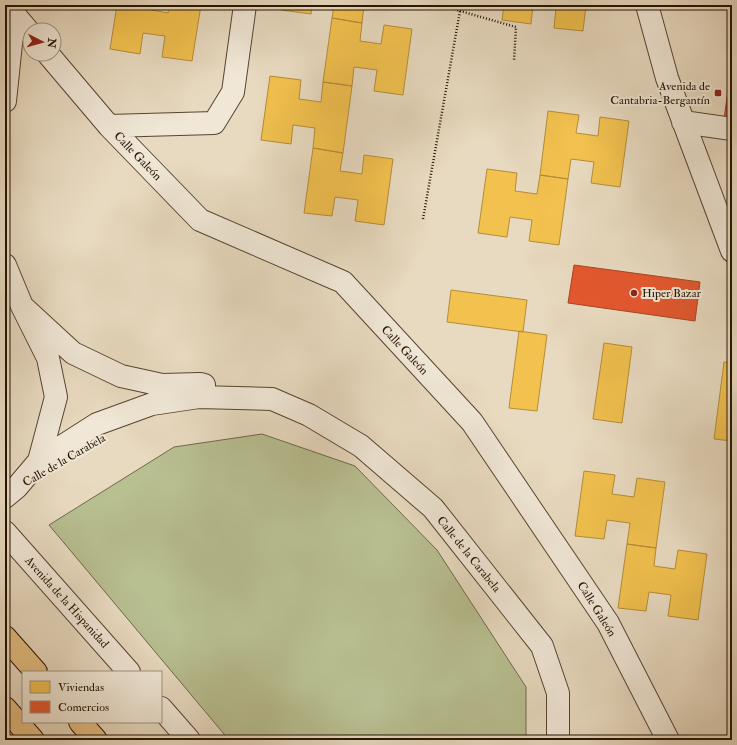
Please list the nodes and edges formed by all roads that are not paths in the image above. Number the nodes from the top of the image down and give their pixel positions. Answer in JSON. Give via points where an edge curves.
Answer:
{"nodes":[{"id":1,"x":246,"y":5,"type":"edge"},
{"id":2,"x":647,"y":5,"type":"edge"},
{"id":3,"x":11,"y":8,"type":"edge"},
{"id":4,"x":22,"y":22,"type":"edge"},
{"id":5,"x":55,"y":62,"type":"edge"},
{"id":6,"x":5,"y":101,"type":"edge"},
{"id":7,"x":683,"y":122,"type":"junction"},
{"id":8,"x":109,"y":126,"type":"junction"},
{"id":9,"x":732,"y":129,"type":"edge"},
{"id":10,"x":732,"y":251,"type":"edge"},
{"id":11,"x":5,"y":265,"type":"edge"},
{"id":12,"x":22,"y":306,"type":"junction"},
{"id":13,"x":272,"y":399,"type":"junction"},
{"id":14,"x":309,"y":416,"type":"junction"},
{"id":15,"x":39,"y":461,"type":"junction"},
{"id":16,"x":11,"y":492,"type":"edge"},
{"id":17,"x":5,"y":532,"type":"edge"},
{"id":18,"x":5,"y":637,"type":"edge"},
{"id":19,"x":35,"y":671,"type":"edge"},
{"id":20,"x":128,"y":671,"type":"edge"},
{"id":21,"x":5,"y":708,"type":"edge"},
{"id":22,"x":162,"y":709,"type":"edge"},
{"id":23,"x":81,"y":723,"type":"edge"},
{"id":24,"x":33,"y":740,"type":"edge"},
{"id":25,"x":96,"y":740,"type":"edge"},
{"id":26,"x":189,"y":740,"type":"edge"},
{"id":27,"x":558,"y":740,"type":"edge"},
{"id":28,"x":668,"y":740,"type":"edge"}],
"edges":[{"from":1,"to":8,"type":"street","via":[[233,92],[214,123]]},
{"from":2,"to":7,"type":"street","via":[[667,78]]},
{"from":3,"to":4,"type":"street"},
{"from":3,"to":6,"type":"street"},
{"from":5,"to":8,"type":"street","name":"Calle Galeón"},
{"from":7,"to":9,"type":"street"},
{"from":7,"to":10,"type":"street"},
{"from":8,"to":28,"type":"street","name":"Calle Galeón","via":[[200,220],[343,282],[472,422],[608,623]]},
{"from":11,"to":12,"type":"street","name":"Calle de la Carabela"},
{"from":12,"to":13,"type":"street","name":"Calle de la Carabela","via":[[73,353],[120,376],[162,385],[200,384]]},
{"from":12,"to":15,"type":"street","name":"Calle de la Carabela","via":[[48,358],[56,397]]},
{"from":13,"to":14,"type":"street","name":"Calle de la Carabela"},
{"from":13,"to":15,"type":"street","name":"Calle de la Carabela","via":[[199,397],[152,404],[97,424]]},
{"from":14,"to":16,"type":"street","name":"Calle de la Carabela","via":[[200,410],[155,418],[104,436]]},
{"from":14,"to":27,"type":"street","name":"Calle de la Carabela","via":[[361,446],[433,508],[542,646],[558,692]]},
{"from":15,"to":16,"type":"street","name":"Calle de la Carabela"},
{"from":17,"to":20,"type":"street","name":"Avenida de la Hispanidad"},
{"from":18,"to":19,"type":"highway"},
{"from":21,"to":24,"type":"highway"},
{"from":22,"to":26,"type":"street"},
{"from":23,"to":25,"type":"highway"}]}
